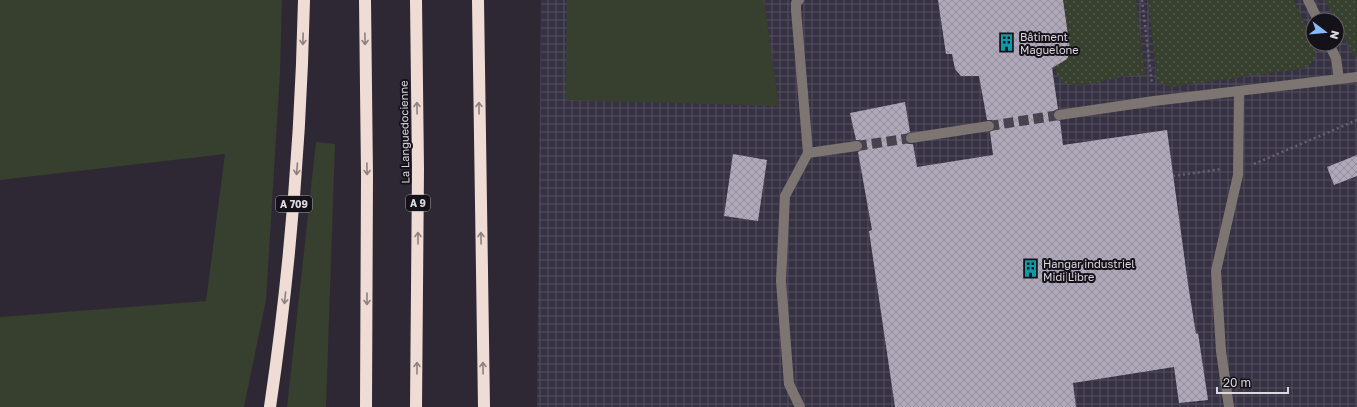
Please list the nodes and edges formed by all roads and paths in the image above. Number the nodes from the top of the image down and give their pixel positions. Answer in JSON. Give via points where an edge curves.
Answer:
{"nodes":[{"id":1,"x":304,"y":0,"type":"edge"},
{"id":2,"x":364,"y":0,"type":"edge"},
{"id":3,"x":416,"y":0,"type":"edge"},
{"id":4,"x":478,"y":0,"type":"edge"},
{"id":5,"x":799,"y":0,"type":"edge"},
{"id":6,"x":1142,"y":0,"type":"edge"},
{"id":7,"x":1308,"y":0,"type":"edge"},
{"id":8,"x":1314,"y":12,"type":"edge"},
{"id":9,"x":1333,"y":52,"type":"edge"},
{"id":10,"x":1357,"y":77,"type":"edge"},
{"id":11,"x":1340,"y":79,"type":"junction"},
{"id":12,"x":1239,"y":91,"type":"junction"},
{"id":13,"x":1154,"y":101,"type":"junction"},
{"id":14,"x":1059,"y":115,"type":"tunnel mouth"},
{"id":15,"x":1357,"y":120,"type":"edge"},
{"id":16,"x":989,"y":126,"type":"tunnel mouth"},
{"id":17,"x":911,"y":138,"type":"tunnel mouth"},
{"id":18,"x":857,"y":146,"type":"tunnel mouth"},
{"id":19,"x":808,"y":153,"type":"junction"},
{"id":20,"x":1238,"y":167,"type":"junction"},
{"id":21,"x":1173,"y":176,"type":"dead end"},
{"id":22,"x":270,"y":407,"type":"edge"},
{"id":23,"x":366,"y":407,"type":"edge"},
{"id":24,"x":416,"y":407,"type":"edge"},
{"id":25,"x":484,"y":407,"type":"edge"},
{"id":26,"x":800,"y":407,"type":"edge"},
{"id":27,"x":1230,"y":407,"type":"edge"}],
"edges":[{"from":1,"to":22,"type":"highway","number":"A 709","one_way":true,"via":[[296,174],[281,333]]},
{"from":2,"to":23,"type":"highway","one_way":true,"via":[[367,175]]},
{"from":24,"to":3,"type":"highway","name":"La Languedocienne","number":"A 9","one_way":true},
{"from":25,"to":4,"type":"highway","one_way":true},
{"from":5,"to":19,"type":"lane","via":[[796,3],[796,10]]},
{"from":6,"to":13,"type":"path"},
{"from":7,"to":8,"type":"lane"},
{"from":9,"to":11,"type":"lane"},
{"from":10,"to":11,"type":"lane"},
{"from":11,"to":12,"type":"lane"},
{"from":12,"to":13,"type":"lane"},
{"from":12,"to":20,"type":"lane"},
{"from":13,"to":14,"type":"lane"},
{"from":15,"to":20,"type":"path","via":[[1251,165]]},
{"from":16,"to":17,"type":"lane"},
{"from":18,"to":19,"type":"lane"},
{"from":19,"to":26,"type":"lane","via":[[785,196],[782,281],[789,384]]},
{"from":20,"to":21,"type":"path"},
{"from":20,"to":27,"type":"lane","via":[[1216,271],[1221,351]]}]}
